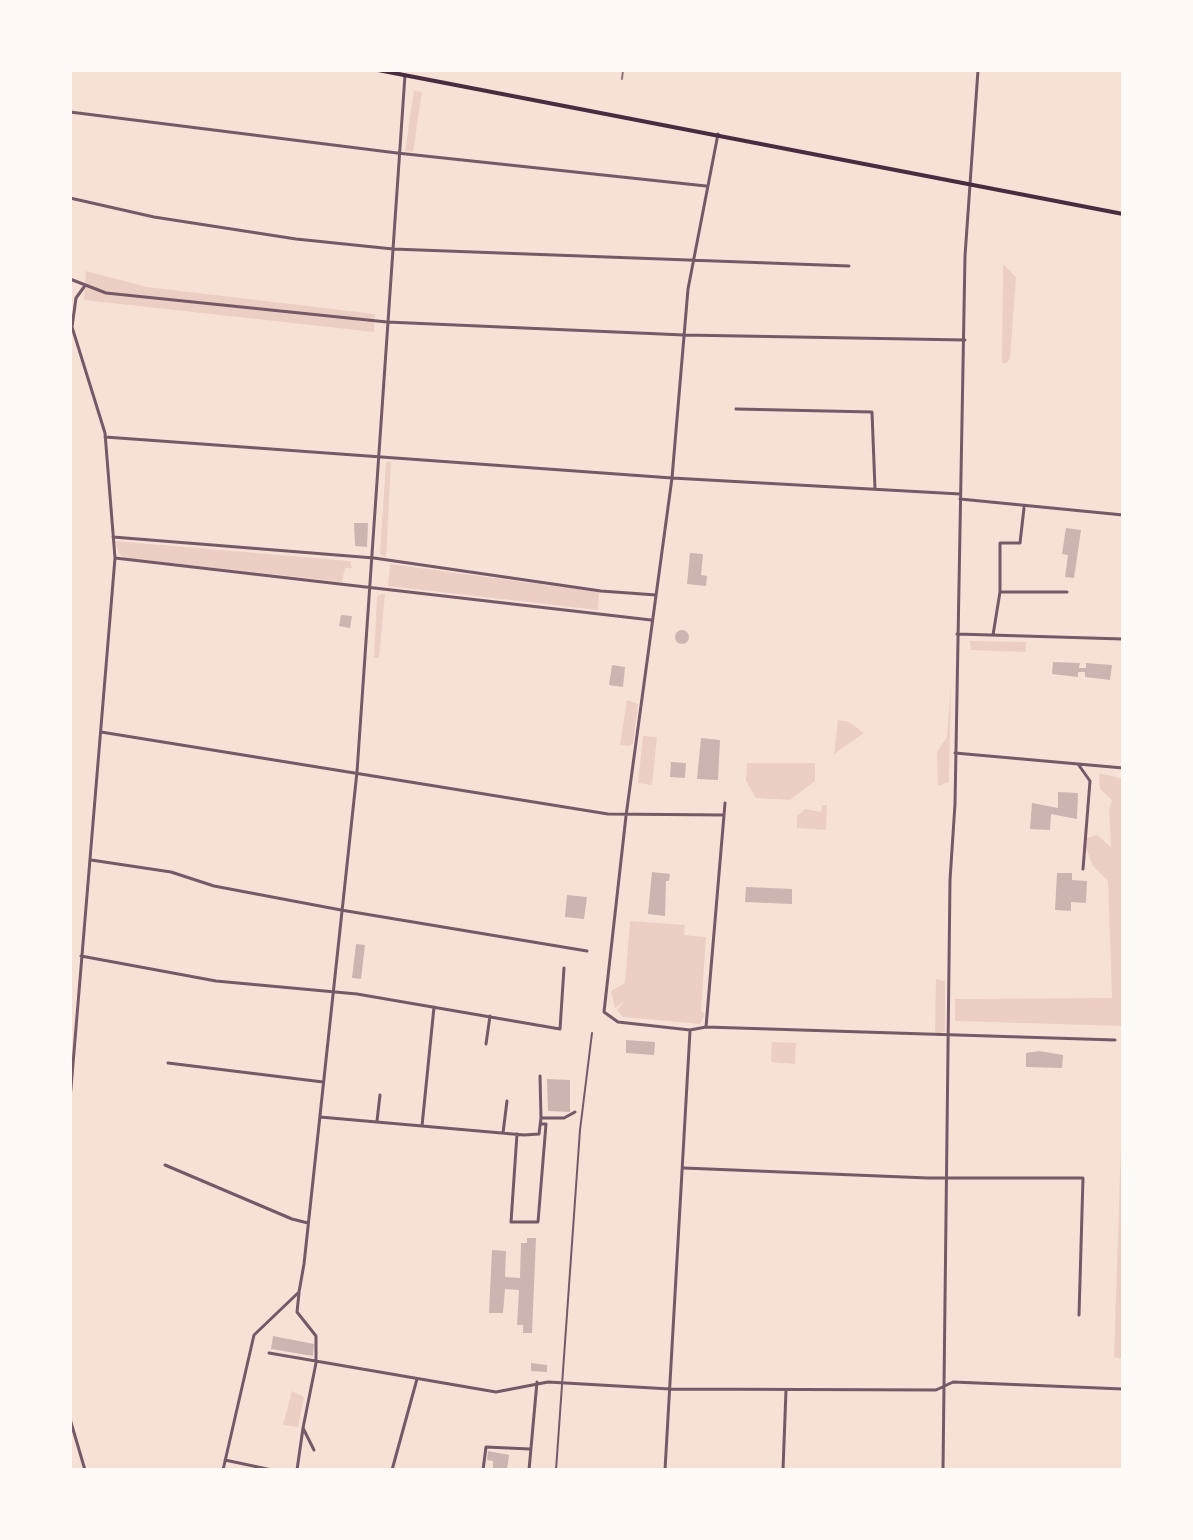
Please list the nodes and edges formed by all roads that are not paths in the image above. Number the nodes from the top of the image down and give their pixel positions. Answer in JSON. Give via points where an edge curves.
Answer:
{"nodes":[{"id":1,"x":378,"y":70,"type":"edge"},
{"id":2,"x":978,"y":70,"type":"edge"},
{"id":3,"x":405,"y":75,"type":"junction"},
{"id":4,"x":70,"y":112,"type":"edge"},
{"id":5,"x":718,"y":134,"type":"junction"},
{"id":6,"x":397,"y":153,"type":"junction"},
{"id":7,"x":967,"y":184,"type":"junction"},
{"id":8,"x":708,"y":186,"type":"junction"},
{"id":9,"x":70,"y":198,"type":"edge"},
{"id":10,"x":1123,"y":214,"type":"edge"},
{"id":11,"x":393,"y":249,"type":"junction"},
{"id":12,"x":693,"y":260,"type":"junction"},
{"id":13,"x":849,"y":266,"type":"dead end"},
{"id":14,"x":70,"y":279,"type":"edge"},
{"id":15,"x":84,"y":287,"type":"junction"},
{"id":16,"x":387,"y":322,"type":"junction"},
{"id":17,"x":684,"y":335,"type":"junction"},
{"id":18,"x":965,"y":340,"type":"junction"},
{"id":19,"x":736,"y":409,"type":"dead end"},
{"id":20,"x":105,"y":437,"type":"junction"},
{"id":21,"x":381,"y":457,"type":"junction"},
{"id":22,"x":672,"y":478,"type":"junction"},
{"id":23,"x":875,"y":489,"type":"junction"},
{"id":24,"x":960,"y":496,"type":"junction"},
{"id":25,"x":1024,"y":508,"type":"junction"},
{"id":26,"x":1123,"y":515,"type":"edge"},
{"id":27,"x":113,"y":537,"type":"junction"},
{"id":28,"x":115,"y":558,"type":"junction"},
{"id":29,"x":374,"y":558,"type":"junction"},
{"id":30,"x":371,"y":589,"type":"junction"},
{"id":31,"x":1000,"y":592,"type":"junction"},
{"id":32,"x":1067,"y":592,"type":"dead end"},
{"id":33,"x":656,"y":595,"type":"junction"},
{"id":34,"x":653,"y":620,"type":"junction"},
{"id":35,"x":957,"y":634,"type":"junction"},
{"id":36,"x":993,"y":635,"type":"junction"},
{"id":37,"x":1123,"y":639,"type":"edge"},
{"id":38,"x":101,"y":732,"type":"junction"},
{"id":39,"x":955,"y":753,"type":"junction"},
{"id":40,"x":1078,"y":764,"type":"junction"},
{"id":41,"x":1123,"y":768,"type":"edge"},
{"id":42,"x":357,"y":772,"type":"junction"},
{"id":43,"x":725,"y":803,"type":"dead end"},
{"id":44,"x":724,"y":815,"type":"junction"},
{"id":45,"x":626,"y":816,"type":"junction"},
{"id":46,"x":91,"y":860,"type":"junction"},
{"id":47,"x":1083,"y":869,"type":"dead end"},
{"id":48,"x":341,"y":910,"type":"junction"},
{"id":49,"x":587,"y":951,"type":"dead end"},
{"id":50,"x":81,"y":956,"type":"junction"},
{"id":51,"x":564,"y":968,"type":"dead end"},
{"id":52,"x":333,"y":991,"type":"junction"},
{"id":53,"x":434,"y":1007,"type":"junction"},
{"id":54,"x":490,"y":1016,"type":"junction"},
{"id":55,"x":706,"y":1027,"type":"junction"},
{"id":56,"x":690,"y":1030,"type":"junction"},
{"id":57,"x":592,"y":1033,"type":"dead end"},
{"id":58,"x":949,"y":1036,"type":"junction"},
{"id":59,"x":1115,"y":1040,"type":"dead end"},
{"id":60,"x":486,"y":1044,"type":"dead end"},
{"id":61,"x":168,"y":1063,"type":"dead end"},
{"id":62,"x":540,"y":1076,"type":"dead end"},
{"id":63,"x":323,"y":1082,"type":"junction"},
{"id":64,"x":380,"y":1095,"type":"dead end"},
{"id":65,"x":70,"y":1100,"type":"edge"},
{"id":66,"x":507,"y":1101,"type":"dead end"},
{"id":67,"x":575,"y":1112,"type":"dead end"},
{"id":68,"x":320,"y":1117,"type":"junction"},
{"id":69,"x":541,"y":1118,"type":"junction"},
{"id":70,"x":377,"y":1121,"type":"junction"},
{"id":71,"x":540,"y":1124,"type":"junction"},
{"id":72,"x":422,"y":1126,"type":"junction"},
{"id":73,"x":503,"y":1133,"type":"junction"},
{"id":74,"x":517,"y":1134,"type":"junction"},
{"id":75,"x":165,"y":1165,"type":"dead end"},
{"id":76,"x":684,"y":1168,"type":"junction"},
{"id":77,"x":946,"y":1178,"type":"junction"},
{"id":78,"x":308,"y":1223,"type":"junction"},
{"id":79,"x":299,"y":1292,"type":"junction"},
{"id":80,"x":1079,"y":1315,"type":"dead end"},
{"id":81,"x":269,"y":1353,"type":"dead end"},
{"id":82,"x":316,"y":1363,"type":"junction"},
{"id":83,"x":417,"y":1379,"type":"junction"},
{"id":84,"x":537,"y":1382,"type":"junction"},
{"id":85,"x":561,"y":1382,"type":"junction"},
{"id":86,"x":944,"y":1386,"type":"junction"},
{"id":87,"x":670,"y":1389,"type":"junction"},
{"id":88,"x":1123,"y":1389,"type":"edge"},
{"id":89,"x":786,"y":1390,"type":"junction"},
{"id":90,"x":70,"y":1419,"type":"edge"},
{"id":91,"x":303,"y":1428,"type":"junction"},
{"id":92,"x":531,"y":1449,"type":"junction"},
{"id":93,"x":314,"y":1450,"type":"dead end"},
{"id":94,"x":225,"y":1460,"type":"junction"},
{"id":95,"x":85,"y":1470,"type":"edge"},
{"id":96,"x":223,"y":1470,"type":"edge"},
{"id":97,"x":272,"y":1470,"type":"edge"},
{"id":98,"x":295,"y":1470,"type":"edge"},
{"id":99,"x":392,"y":1470,"type":"edge"},
{"id":100,"x":483,"y":1470,"type":"edge"},
{"id":101,"x":529,"y":1470,"type":"edge"},
{"id":102,"x":556,"y":1470,"type":"edge"},
{"id":103,"x":665,"y":1470,"type":"edge"},
{"id":104,"x":783,"y":1470,"type":"edge"},
{"id":105,"x":943,"y":1470,"type":"edge"}],
"edges":[{"from":1,"to":3,"type":"main road"},
{"from":2,"to":7,"type":"street"},
{"from":3,"to":5,"type":"main road"},
{"from":3,"to":6,"type":"street"},
{"from":4,"to":6,"type":"street"},
{"from":5,"to":7,"type":"main road"},
{"from":5,"to":8,"type":"street"},
{"from":6,"to":8,"type":"street"},
{"from":6,"to":11,"type":"street"},
{"from":7,"to":10,"type":"main road"},
{"from":7,"to":18,"type":"street"},
{"from":8,"to":12,"type":"street"},
{"from":9,"to":11,"type":"street","via":[[185,222]]},
{"from":11,"to":12,"type":"street"},
{"from":11,"to":16,"type":"street"},
{"from":12,"to":13,"type":"street"},
{"from":12,"to":17,"type":"street"},
{"from":14,"to":15,"type":"street"},
{"from":15,"to":16,"type":"street"},
{"from":15,"to":20,"type":"street","via":[[76,298],[72,327]]},
{"from":16,"to":17,"type":"street"},
{"from":16,"to":21,"type":"street"},
{"from":17,"to":18,"type":"street"},
{"from":17,"to":22,"type":"street"},
{"from":18,"to":24,"type":"street"},
{"from":19,"to":23,"type":"street","via":[[872,412]]},
{"from":20,"to":21,"type":"street"},
{"from":20,"to":27,"type":"street"},
{"from":21,"to":22,"type":"street"},
{"from":21,"to":29,"type":"street"},
{"from":22,"to":23,"type":"street"},
{"from":22,"to":33,"type":"street"},
{"from":23,"to":24,"type":"street"},
{"from":24,"to":25,"type":"street"},
{"from":24,"to":35,"type":"street"},
{"from":25,"to":26,"type":"street"},
{"from":25,"to":31,"type":"street","via":[[1020,543],[1000,543]]},
{"from":27,"to":28,"type":"street"},
{"from":27,"to":29,"type":"street"},
{"from":28,"to":30,"type":"street"},
{"from":28,"to":38,"type":"street"},
{"from":29,"to":30,"type":"street"},
{"from":29,"to":33,"type":"street"},
{"from":30,"to":34,"type":"street"},
{"from":30,"to":42,"type":"street"},
{"from":31,"to":32,"type":"street"},
{"from":31,"to":36,"type":"street"},
{"from":33,"to":34,"type":"street"},
{"from":34,"to":45,"type":"street"},
{"from":35,"to":36,"type":"street"},
{"from":35,"to":39,"type":"street"},
{"from":36,"to":37,"type":"street"},
{"from":38,"to":42,"type":"street"},
{"from":38,"to":46,"type":"street"},
{"from":39,"to":40,"type":"street"},
{"from":39,"to":58,"type":"street"},
{"from":40,"to":41,"type":"street"},
{"from":40,"to":47,"type":"street","via":[[1090,781]]},
{"from":42,"to":45,"type":"street"},
{"from":42,"to":48,"type":"street"},
{"from":43,"to":44,"type":"street"},
{"from":44,"to":45,"type":"street"},
{"from":44,"to":55,"type":"street"},
{"from":45,"to":56,"type":"street","via":[[604,1012],[618,1022]]},
{"from":46,"to":48,"type":"street"},
{"from":46,"to":50,"type":"street"},
{"from":48,"to":49,"type":"street"},
{"from":48,"to":52,"type":"street"},
{"from":50,"to":52,"type":"street","via":[[216,981]]},
{"from":50,"to":65,"type":"street"},
{"from":51,"to":54,"type":"street","via":[[560,1029]]},
{"from":52,"to":53,"type":"street"},
{"from":52,"to":63,"type":"street"},
{"from":53,"to":54,"type":"street"},
{"from":53,"to":72,"type":"street"},
{"from":54,"to":60,"type":"street"},
{"from":55,"to":56,"type":"street"},
{"from":55,"to":58,"type":"street"},
{"from":56,"to":76,"type":"street"},
{"from":57,"to":85,"type":"street"},
{"from":58,"to":59,"type":"street"},
{"from":58,"to":77,"type":"street"},
{"from":61,"to":63,"type":"street"},
{"from":62,"to":69,"type":"street"},
{"from":63,"to":68,"type":"street"},
{"from":64,"to":70,"type":"street"},
{"from":66,"to":73,"type":"street"},
{"from":67,"to":69,"type":"street"},
{"from":68,"to":70,"type":"street"},
{"from":68,"to":78,"type":"street"},
{"from":69,"to":71,"type":"street"},
{"from":70,"to":72,"type":"street"},
{"from":71,"to":74,"type":"street","via":[[539,1134]]},
{"from":71,"to":74,"type":"street","via":[[546,1124],[538,1222],[511,1222]]},
{"from":72,"to":73,"type":"street"},
{"from":73,"to":74,"type":"street"},
{"from":75,"to":78,"type":"street"},
{"from":76,"to":77,"type":"street"},
{"from":76,"to":87,"type":"street"},
{"from":77,"to":80,"type":"street","via":[[1083,1178]]},
{"from":77,"to":86,"type":"street"},
{"from":78,"to":79,"type":"street"},
{"from":79,"to":82,"type":"street","via":[[297,1312],[316,1336]]},
{"from":79,"to":94,"type":"street","via":[[254,1335]]},
{"from":81,"to":82,"type":"street"},
{"from":82,"to":83,"type":"street"},
{"from":82,"to":91,"type":"street"},
{"from":83,"to":84,"type":"street","via":[[496,1392]]},
{"from":83,"to":99,"type":"street"},
{"from":84,"to":85,"type":"street"},
{"from":84,"to":92,"type":"street"},
{"from":85,"to":87,"type":"street"},
{"from":85,"to":102,"type":"street"},
{"from":86,"to":88,"type":"street","via":[[953,1382]]},
{"from":86,"to":89,"type":"street"},
{"from":86,"to":105,"type":"street"},
{"from":87,"to":89,"type":"street"},
{"from":87,"to":103,"type":"street"},
{"from":89,"to":104,"type":"street"},
{"from":90,"to":95,"type":"street"},
{"from":91,"to":93,"type":"street"},
{"from":91,"to":98,"type":"street"},
{"from":92,"to":100,"type":"street","via":[[486,1447]]},
{"from":92,"to":101,"type":"street"},
{"from":94,"to":96,"type":"street"},
{"from":94,"to":97,"type":"street"}]}
